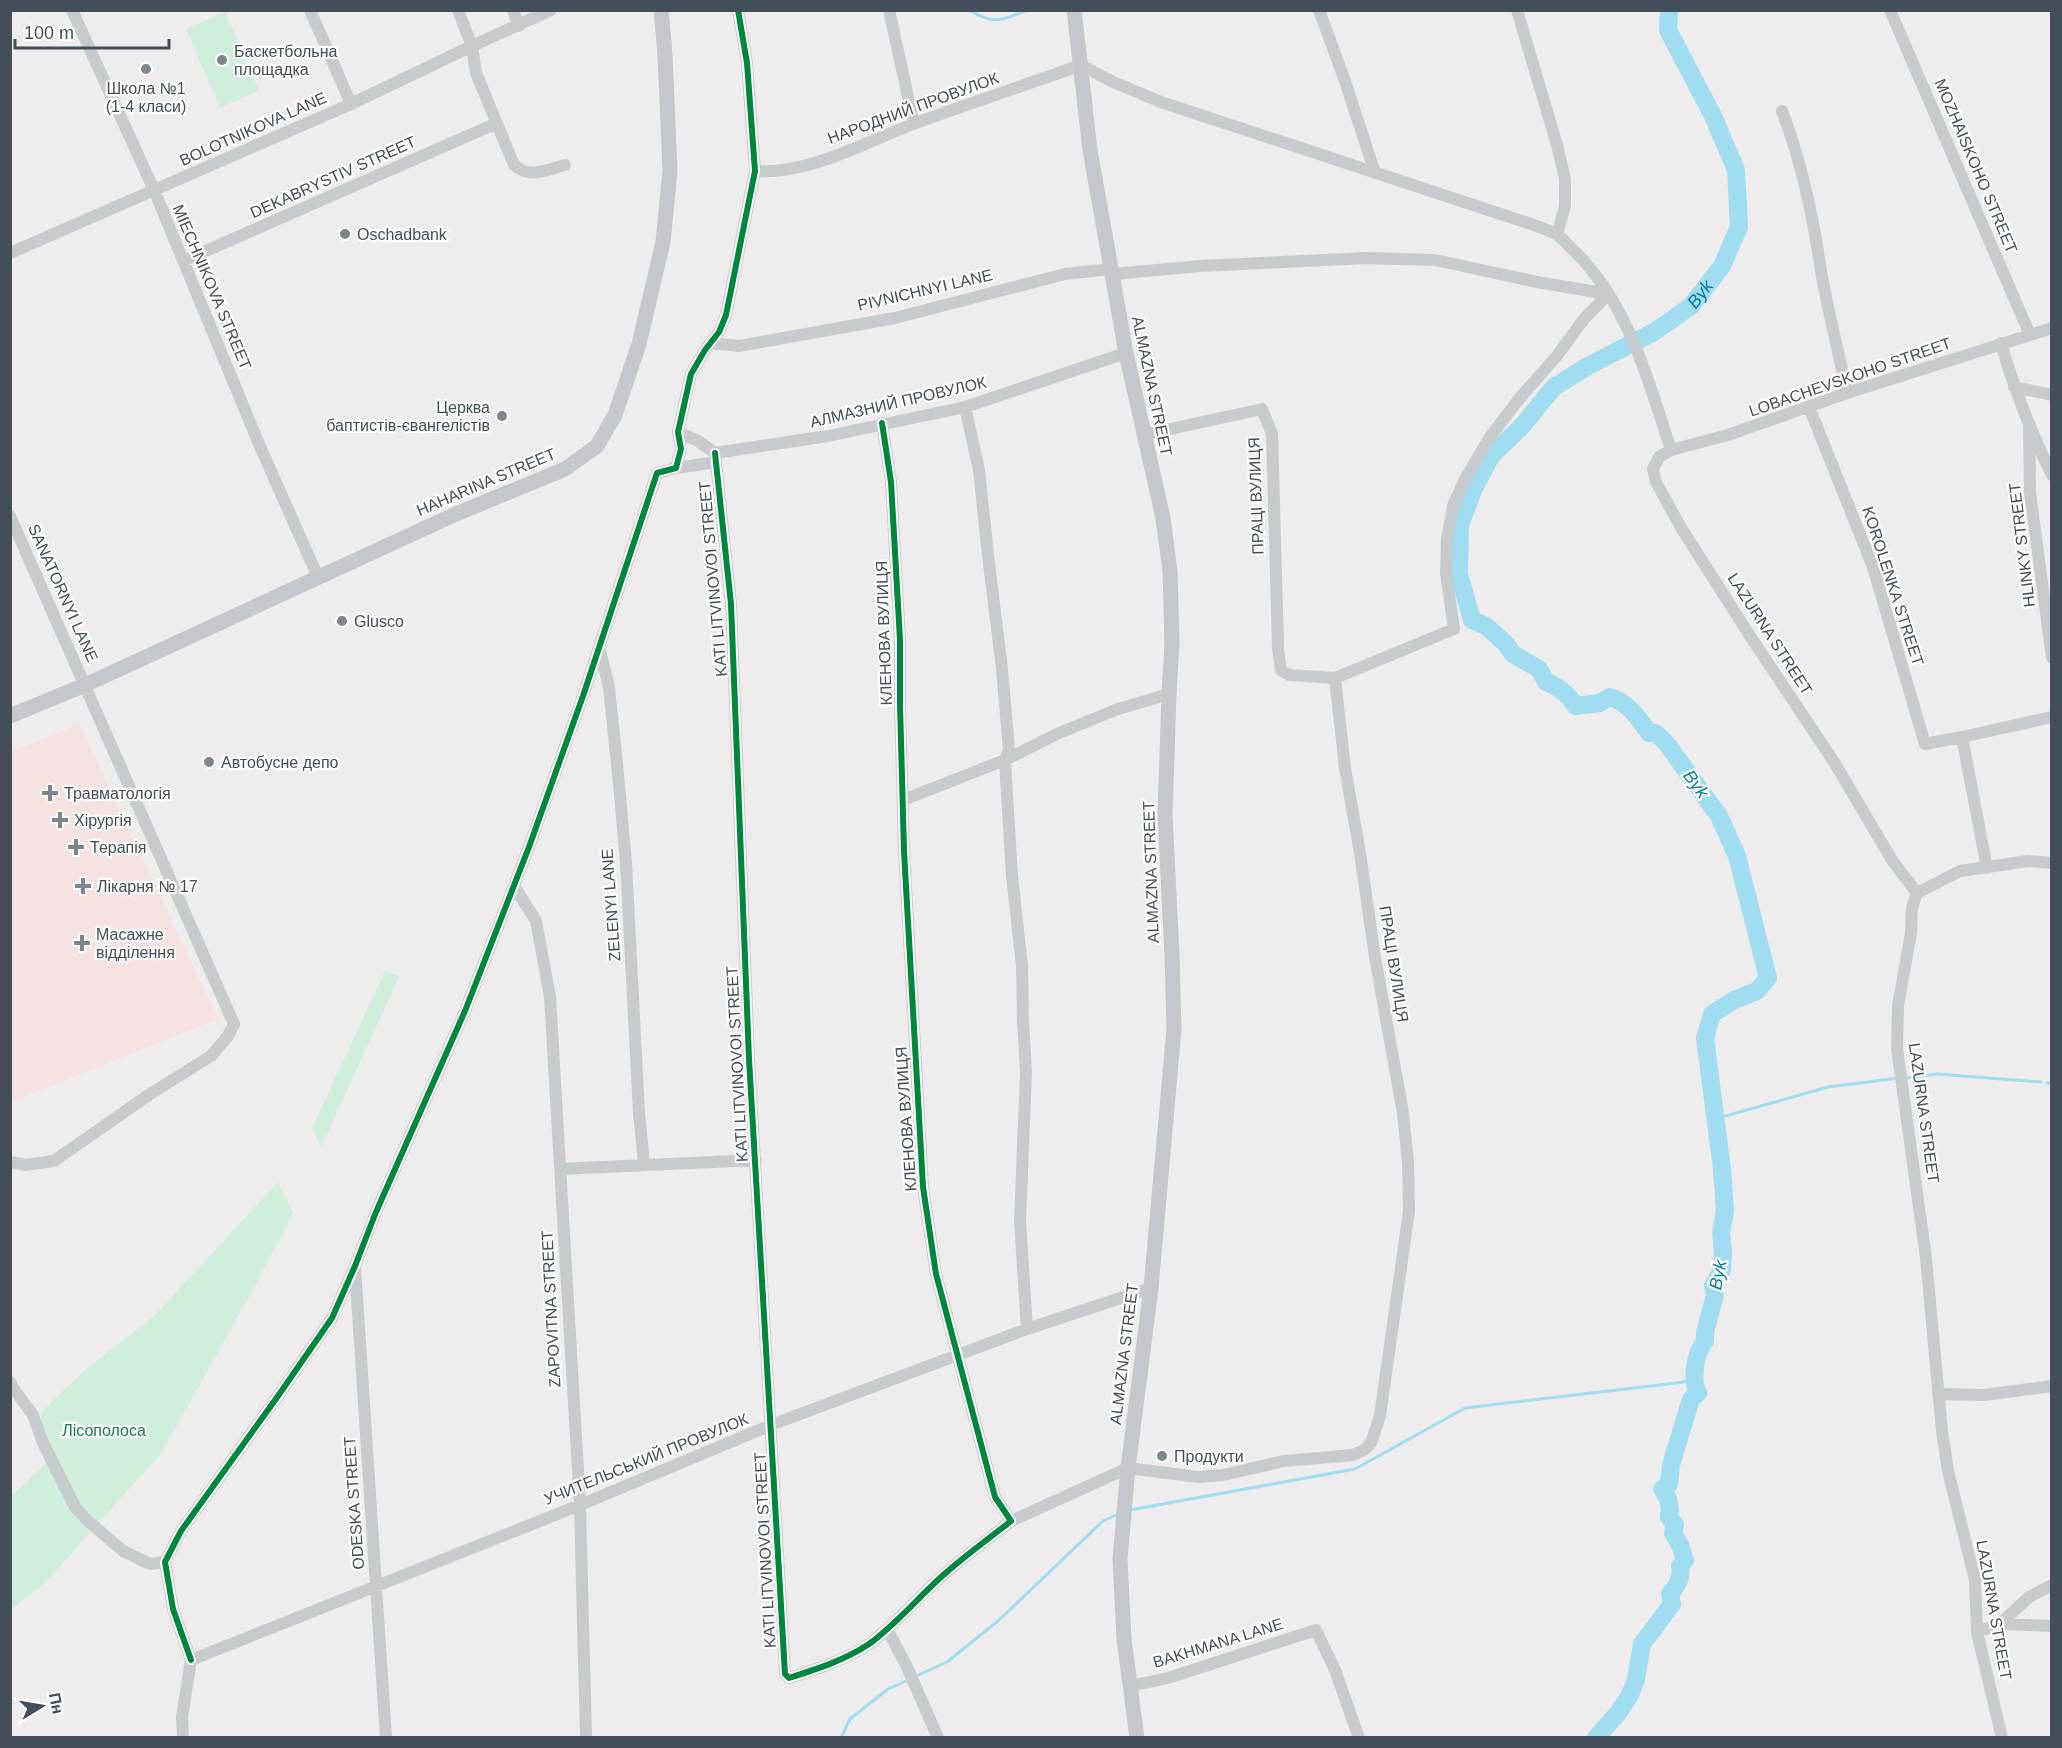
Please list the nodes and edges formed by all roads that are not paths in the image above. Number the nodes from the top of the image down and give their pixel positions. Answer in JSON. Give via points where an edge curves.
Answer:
{"nodes":[{"id":1,"x":72,"y":10,"type":"edge"},
{"id":2,"x":310,"y":10,"type":"edge"},
{"id":3,"x":458,"y":10,"type":"edge"},
{"id":4,"x":513,"y":10,"type":"edge"},
{"id":5,"x":551,"y":10,"type":"edge"},
{"id":6,"x":661,"y":10,"type":"edge"},
{"id":7,"x":738,"y":10,"type":"edge"},
{"id":8,"x":889,"y":10,"type":"edge"},
{"id":9,"x":1074,"y":10,"type":"edge"},
{"id":10,"x":1319,"y":10,"type":"edge"},
{"id":11,"x":1517,"y":10,"type":"edge"},
{"id":12,"x":1890,"y":10,"type":"edge"},
{"id":13,"x":519,"y":26,"type":"junction"},
{"id":14,"x":472,"y":46,"type":"junction"},
{"id":15,"x":1081,"y":65,"type":"junction"},
{"id":16,"x":351,"y":104,"type":"junction"},
{"id":17,"x":1782,"y":111,"type":"dead end"},
{"id":18,"x":497,"y":123,"type":"junction"},
{"id":19,"x":914,"y":124,"type":"junction"},
{"id":20,"x":565,"y":165,"type":"dead end"},
{"id":21,"x":754,"y":171,"type":"junction"},
{"id":22,"x":1375,"y":173,"type":"junction"},
{"id":23,"x":154,"y":190,"type":"junction"},
{"id":24,"x":1557,"y":235,"type":"junction"},
{"id":25,"x":10,"y":253,"type":"edge"},
{"id":26,"x":183,"y":261,"type":"junction"},
{"id":27,"x":1112,"y":272,"type":"junction"},
{"id":28,"x":1608,"y":294,"type":"junction"},
{"id":29,"x":2052,"y":328,"type":"edge"},
{"id":30,"x":2030,"y":335,"type":"junction"},
{"id":31,"x":711,"y":343,"type":"junction"},
{"id":32,"x":2001,"y":343,"type":"junction"},
{"id":33,"x":1126,"y":353,"type":"junction"},
{"id":34,"x":2014,"y":387,"type":"junction"},
{"id":35,"x":1847,"y":393,"type":"junction"},
{"id":36,"x":2052,"y":395,"type":"edge"},
{"id":37,"x":965,"y":407,"type":"junction"},
{"id":38,"x":1809,"y":407,"type":"junction"},
{"id":39,"x":882,"y":423,"type":"junction"},
{"id":40,"x":2029,"y":428,"type":"junction"},
{"id":41,"x":678,"y":432,"type":"junction"},
{"id":42,"x":1143,"y":435,"type":"junction"},
{"id":43,"x":1671,"y":450,"type":"junction"},
{"id":44,"x":716,"y":457,"type":"junction"},
{"id":45,"x":1659,"y":457,"type":"joint"},
{"id":46,"x":676,"y":468,"type":"junction"},
{"id":47,"x":2052,"y":475,"type":"edge"},
{"id":48,"x":10,"y":516,"type":"edge"},
{"id":49,"x":318,"y":577,"type":"junction"},
{"id":50,"x":599,"y":646,"type":"junction"},
{"id":51,"x":2052,"y":658,"type":"edge"},
{"id":52,"x":1335,"y":678,"type":"junction"},
{"id":53,"x":85,"y":684,"type":"junction"},
{"id":54,"x":1169,"y":694,"type":"junction"},
{"id":55,"x":10,"y":716,"type":"edge"},
{"id":56,"x":2052,"y":717,"type":"edge"},
{"id":57,"x":1962,"y":738,"type":"junction"},
{"id":58,"x":1005,"y":760,"type":"junction"},
{"id":59,"x":903,"y":800,"type":"junction"},
{"id":60,"x":2052,"y":862,"type":"edge"},
{"id":61,"x":1987,"y":868,"type":"junction"},
{"id":62,"x":514,"y":886,"type":"junction"},
{"id":63,"x":1917,"y":892,"type":"junction"},
{"id":64,"x":756,"y":1160,"type":"junction"},
{"id":65,"x":10,"y":1162,"type":"edge"},
{"id":66,"x":644,"y":1164,"type":"junction"},
{"id":67,"x":561,"y":1169,"type":"junction"},
{"id":68,"x":355,"y":1266,"type":"junction"},
{"id":69,"x":1151,"y":1288,"type":"junction"},
{"id":70,"x":1026,"y":1329,"type":"junction"},
{"id":71,"x":959,"y":1356,"type":"junction"},
{"id":72,"x":10,"y":1382,"type":"edge"},
{"id":73,"x":2052,"y":1386,"type":"edge"},
{"id":74,"x":1938,"y":1394,"type":"junction"},
{"id":75,"x":771,"y":1425,"type":"junction"},
{"id":76,"x":1128,"y":1468,"type":"junction"},
{"id":77,"x":580,"y":1504,"type":"junction"},
{"id":78,"x":1011,"y":1521,"type":"junction"},
{"id":79,"x":165,"y":1563,"type":"junction"},
{"id":80,"x":376,"y":1585,"type":"junction"},
{"id":81,"x":2052,"y":1585,"type":"edge"},
{"id":82,"x":2000,"y":1624,"type":"junction"},
{"id":83,"x":2052,"y":1626,"type":"edge"},
{"id":84,"x":887,"y":1629,"type":"junction"},
{"id":85,"x":1977,"y":1632,"type":"junction"},
{"id":86,"x":191,"y":1660,"type":"junction"},
{"id":87,"x":1130,"y":1686,"type":"junction"},
{"id":88,"x":183,"y":1737,"type":"edge"},
{"id":89,"x":386,"y":1737,"type":"edge"},
{"id":90,"x":586,"y":1737,"type":"edge"},
{"id":91,"x":938,"y":1737,"type":"edge"},
{"id":92,"x":1137,"y":1737,"type":"edge"},
{"id":93,"x":1359,"y":1737,"type":"edge"},
{"id":94,"x":2002,"y":1737,"type":"edge"}],
"edges":[{"from":1,"to":23,"type":"street","name":"MIECHNIKOVA STREET"},
{"from":2,"to":16,"type":"street"},
{"from":3,"to":14,"type":"street"},
{"from":4,"to":13,"type":"street"},
{"from":5,"to":13,"type":"street","name":"BOLOTNIKOVA LANE"},
{"from":6,"to":49,"type":"main road","name":"HAHARINA STREET","via":[[670,171],[663,242],[639,344],[615,415],[597,446],[565,470],[456,513]]},
{"from":7,"to":21,"type":"street","via":[[747,63]]},
{"from":8,"to":19,"type":"street"},
{"from":9,"to":15,"type":"main road","name":"ALMAZNA STREET"},
{"from":10,"to":22,"type":"street"},
{"from":11,"to":24,"type":"street","via":[[1565,179],[1565,206]]},
{"from":12,"to":30,"type":"street","name":"MOZHAISKOHO STREET"},
{"from":13,"to":14,"type":"street","name":"BOLOTNIKOVA LANE"},
{"from":14,"to":16,"type":"street","name":"BOLOTNIKOVA LANE"},
{"from":14,"to":18,"type":"street","via":[[476,73]]},
{"from":15,"to":19,"type":"street","name":"НАРОДНИЙ ПРОВУЛОК"},
{"from":15,"to":22,"type":"street","via":[[1161,102]]},
{"from":15,"to":27,"type":"main road","name":"ALMAZNA STREET","via":[[1090,150]]},
{"from":16,"to":23,"type":"street","name":"BOLOTNIKOVA LANE"},
{"from":17,"to":35,"type":"street","via":[[1806,186]]},
{"from":18,"to":20,"type":"street","via":[[514,165],[521,171],[534,174]]},
{"from":18,"to":26,"type":"street","name":"DEKABRYSTIV STREET"},
{"from":19,"to":21,"type":"street","name":"НАРОДНИЙ ПРОВУЛОК","via":[[841,154],[776,172]]},
{"from":21,"to":31,"type":"street","via":[[726,315]]},
{"from":22,"to":24,"type":"street"},
{"from":23,"to":25,"type":"street","name":"BOLOTNIKOVA LANE"},
{"from":23,"to":26,"type":"street","name":"MIECHNIKOVA STREET"},
{"from":24,"to":28,"type":"street","via":[[1593,271]]},
{"from":26,"to":49,"type":"street","name":"MIECHNIKOVA STREET"},
{"from":27,"to":28,"type":"street","name":"PIVNICHNYI LANE","via":[[1354,259],[1435,260]]},
{"from":27,"to":31,"type":"street","name":"PIVNICHNYI LANE","via":[[1065,274],[895,318],[739,346]]},
{"from":27,"to":33,"type":"main road","name":"ALMAZNA STREET"},
{"from":28,"to":43,"type":"street","via":[[1643,365]]},
{"from":28,"to":52,"type":"street","via":[[1490,437],[1453,506],[1446,573],[1454,629]]},
{"from":29,"to":30,"type":"street","name":"LOBACHEVSKOHO STREET"},
{"from":30,"to":32,"type":"street","name":"LOBACHEVSKOHO STREET"},
{"from":31,"to":41,"type":"street","via":[[691,374]]},
{"from":32,"to":34,"type":"street"},
{"from":32,"to":35,"type":"street","name":"LOBACHEVSKOHO STREET"},
{"from":33,"to":37,"type":"street","name":"АЛМАЗНИЙ ПРОВУЛОК"},
{"from":33,"to":42,"type":"main road","name":"ALMAZNA STREET"},
{"from":34,"to":36,"type":"street"},
{"from":34,"to":40,"type":"street"},
{"from":35,"to":38,"type":"street","name":"LOBACHEVSKOHO STREET"},
{"from":37,"to":39,"type":"street","name":"АЛМАЗНИЙ ПРОВУЛОК"},
{"from":37,"to":58,"type":"street","via":[[979,470],[1002,669],[1009,750]]},
{"from":38,"to":43,"type":"street","name":"LOBACHEVSKOHO STREET"},
{"from":38,"to":57,"type":"street","name":"KOROLENKA STREET","via":[[1873,567],[1925,744]]},
{"from":39,"to":44,"type":"street","name":"АЛМАЗНИЙ ПРОВУЛОК"},
{"from":39,"to":59,"type":"street","name":"КЛЕНОВА ВУЛИЦЯ","via":[[891,482],[900,640]]},
{"from":40,"to":47,"type":"street"},
{"from":40,"to":51,"type":"street","name":"HLINKY STREET","via":[[2030,492]]},
{"from":41,"to":44,"type":"street","via":[[698,441]]},
{"from":41,"to":46,"type":"street","via":[[681,449]]},
{"from":42,"to":52,"type":"street","name":"ПРАЦІ ВУЛИЦЯ","via":[[1262,409],[1272,435],[1281,670],[1289,675]]},
{"from":42,"to":54,"type":"main road","name":"ALMAZNA STREET","via":[[1163,519],[1170,571]]},
{"from":43,"to":45,"type":"street","name":"LOBACHEVSKOHO STREET"},
{"from":44,"to":46,"type":"street","name":"АЛМАЗНИЙ ПРОВУЛОК"},
{"from":44,"to":64,"type":"street","name":"KATI LITVINOVOI STREET","via":[[731,604]]},
{"from":45,"to":63,"type":"street","name":"LAZURNA STREET","via":[[1653,469],[1656,482],[1680,526],[1834,762],[1892,860]]},
{"from":46,"to":50,"type":"street","via":[[657,473]]},
{"from":48,"to":53,"type":"street","name":"SANATORNYI LANE"},
{"from":49,"to":53,"type":"main road","name":"HAHARINA STREET"},
{"from":50,"to":62,"type":"street"},
{"from":50,"to":66,"type":"street","name":"ZELENYI LANE","via":[[609,687],[626,863]]},
{"from":52,"to":76,"type":"street","name":"ПРАЦІ ВУЛИЦЯ","via":[[1345,768],[1408,1163],[1409,1211],[1380,1416],[1371,1443],[1353,1455],[1284,1461],[1198,1477]]},
{"from":53,"to":55,"type":"main road","name":"HAHARINA STREET"},
{"from":53,"to":65,"type":"street","name":"SANATORNYI LANE","via":[[234,1024],[211,1056],[54,1161],[26,1165]]},
{"from":54,"to":58,"type":"street","via":[[1102,716]]},
{"from":54,"to":69,"type":"main road","name":"ALMAZNA STREET","via":[[1165,814],[1174,1029]]},
{"from":56,"to":57,"type":"street"},
{"from":57,"to":61,"type":"street"},
{"from":58,"to":59,"type":"street"},
{"from":58,"to":70,"type":"street","via":[[1022,966],[1026,1072],[1020,1221]]},
{"from":59,"to":71,"type":"street","name":"КЛЕНОВА ВУЛИЦЯ","via":[[923,1186],[936,1274]]},
{"from":60,"to":61,"type":"street","via":[[2028,861]]},
{"from":61,"to":63,"type":"street","via":[[1960,871]]},
{"from":62,"to":67,"type":"street","name":"ZAPOVITNA STREET","via":[[536,921],[550,996]]},
{"from":62,"to":68,"type":"street","via":[[465,1011]]},
{"from":63,"to":74,"type":"street","name":"LAZURNA STREET","via":[[1898,1006],[1897,1048],[1924,1238]]},
{"from":64,"to":66,"type":"street"},
{"from":64,"to":75,"type":"street","name":"KATI LITVINOVOI STREET"},
{"from":66,"to":67,"type":"street"},
{"from":67,"to":77,"type":"street","name":"ZAPOVITNA STREET"},
{"from":68,"to":79,"type":"street","via":[[332,1318],[181,1531]]},
{"from":68,"to":80,"type":"street","name":"ODESKA STREET"},
{"from":69,"to":70,"type":"street","name":"УЧИТЕЛЬСЬКИЙ ПРОВУЛОК"},
{"from":69,"to":76,"type":"main road","name":"ALMAZNA STREET"},
{"from":70,"to":71,"type":"street","name":"УЧИТЕЛЬСЬКИЙ ПРОВУЛОК"},
{"from":71,"to":75,"type":"street","name":"УЧИТЕЛЬСЬКИЙ ПРОВУЛОК"},
{"from":71,"to":78,"type":"street","name":"КЛЕНОВА ВУЛИЦЯ","via":[[995,1497]]},
{"from":72,"to":79,"type":"street","via":[[31,1410],[75,1507],[123,1551],[150,1564]]},
{"from":73,"to":74,"type":"street","via":[[1984,1395]]},
{"from":74,"to":85,"type":"street","name":"LAZURNA STREET","via":[[1948,1471],[1975,1580]]},
{"from":75,"to":77,"type":"street","name":"УЧИТЕЛЬСЬКИЙ ПРОВУЛОК"},
{"from":75,"to":84,"type":"street","name":"KATI LITVINOVOI STREET","via":[[785,1674],[789,1678],[847,1657]]},
{"from":76,"to":78,"type":"street"},
{"from":76,"to":87,"type":"main road","name":"ALMAZNA STREET","via":[[1121,1571]]},
{"from":77,"to":80,"type":"street","name":"УЧИТЕЛЬСЬКИЙ ПРОВУЛОК"},
{"from":77,"to":90,"type":"street","name":"ZAPOVITNA STREET"},
{"from":78,"to":84,"type":"street","via":[[942,1576]]},
{"from":79,"to":86,"type":"street","via":[[173,1610]]},
{"from":80,"to":86,"type":"street","name":"УЧИТЕЛЬСЬКИЙ ПРОВУЛОК"},
{"from":80,"to":89,"type":"street","name":"ODESKA STREET"},
{"from":81,"to":82,"type":"street","via":[[2029,1597]]},
{"from":82,"to":83,"type":"street"},
{"from":82,"to":85,"type":"street"},
{"from":84,"to":91,"type":"street"},
{"from":85,"to":94,"type":"street","name":"LAZURNA STREET"},
{"from":86,"to":88,"type":"street","via":[[182,1717]]},
{"from":87,"to":92,"type":"main road","name":"ALMAZNA STREET"},
{"from":87,"to":93,"type":"street","name":"BAKHMANA LANE","via":[[1168,1678],[1316,1630]]}]}
